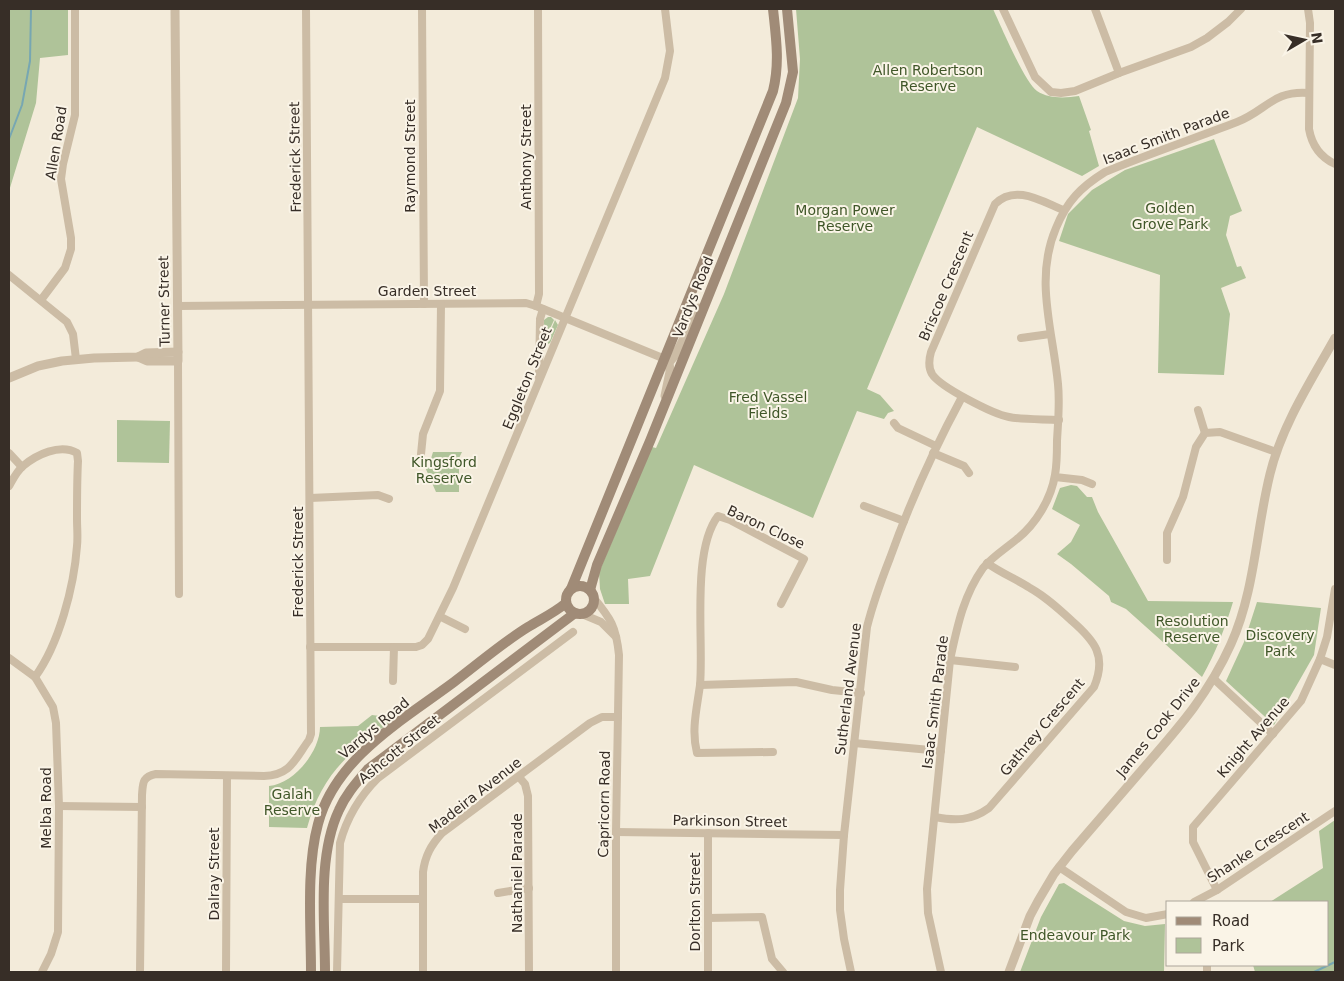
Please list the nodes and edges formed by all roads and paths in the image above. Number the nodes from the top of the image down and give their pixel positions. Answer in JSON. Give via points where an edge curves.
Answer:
{"nodes":[{"id":1,"x":75,"y":9,"type":"edge"},
{"id":2,"x":175,"y":9,"type":"edge"},
{"id":3,"x":306,"y":9,"type":"edge"},
{"id":4,"x":422,"y":9,"type":"edge"},
{"id":5,"x":538,"y":9,"type":"edge"},
{"id":6,"x":665,"y":9,"type":"edge"},
{"id":7,"x":773,"y":9,"type":"edge"},
{"id":8,"x":787,"y":9,"type":"edge"},
{"id":9,"x":1003,"y":9,"type":"edge"},
{"id":10,"x":1095,"y":9,"type":"edge"},
{"id":11,"x":1241,"y":9,"type":"edge"},
{"id":12,"x":1308,"y":9,"type":"edge"},
{"id":13,"x":1119,"y":73,"type":"junction"},
{"id":14,"x":1309,"y":93,"type":"junction"},
{"id":15,"x":1335,"y":164,"type":"edge"},
{"id":16,"x":1063,"y":210,"type":"junction"},
{"id":17,"x":9,"y":275,"type":"edge"},
{"id":18,"x":708,"y":299,"type":"junction"},
{"id":19,"x":41,"y":300,"type":"junction"},
{"id":20,"x":424,"y":304,"type":"junction"},
{"id":21,"x":441,"y":304,"type":"junction"},
{"id":22,"x":308,"y":305,"type":"junction"},
{"id":23,"x":178,"y":306,"type":"junction"},
{"id":24,"x":540,"y":307,"type":"junction"},
{"id":25,"x":565,"y":318,"type":"junction"},
{"id":26,"x":1050,"y":334,"type":"junction"},
{"id":27,"x":1022,"y":338,"type":"dead end"},
{"id":28,"x":1335,"y":338,"type":"edge"},
{"id":29,"x":178,"y":357,"type":"junction"},
{"id":30,"x":76,"y":359,"type":"junction"},
{"id":31,"x":665,"y":359,"type":"junction"},
{"id":32,"x":9,"y":378,"type":"edge"},
{"id":33,"x":539,"y":382,"type":"junction"},
{"id":34,"x":962,"y":396,"type":"junction"},
{"id":35,"x":1198,"y":410,"type":"dead end"},
{"id":36,"x":662,"y":412,"type":"junction"},
{"id":37,"x":1058,"y":420,"type":"junction"},
{"id":38,"x":894,"y":423,"type":"dead end"},
{"id":39,"x":1205,"y":433,"type":"junction"},
{"id":40,"x":934,"y":449,"type":"junction"},
{"id":41,"x":1276,"y":452,"type":"junction"},
{"id":42,"x":9,"y":453,"type":"edge"},
{"id":43,"x":422,"y":454,"type":"dead end"},
{"id":44,"x":22,"y":467,"type":"junction"},
{"id":45,"x":969,"y":473,"type":"dead end"},
{"id":46,"x":1055,"y":477,"type":"junction"},
{"id":47,"x":1092,"y":484,"type":"dead end"},
{"id":48,"x":9,"y":486,"type":"edge"},
{"id":49,"x":310,"y":498,"type":"junction"},
{"id":50,"x":389,"y":499,"type":"dead end"},
{"id":51,"x":864,"y":506,"type":"dead end"},
{"id":52,"x":904,"y":520,"type":"junction"},
{"id":53,"x":1167,"y":560,"type":"dead end"},
{"id":54,"x":987,"y":563,"type":"junction"},
{"id":55,"x":571,"y":589,"type":"junction"},
{"id":56,"x":1335,"y":589,"type":"edge"},
{"id":57,"x":180,"y":594,"type":"dead end"},
{"id":58,"x":592,"y":594,"type":"junction"},
{"id":59,"x":566,"y":603,"type":"junction"},
{"id":60,"x":781,"y":604,"type":"dead end"},
{"id":61,"x":578,"y":613,"type":"junction"},
{"id":62,"x":440,"y":616,"type":"junction"},
{"id":63,"x":465,"y":629,"type":"dead end"},
{"id":64,"x":573,"y":632,"type":"dead end"},
{"id":65,"x":616,"y":636,"type":"junction"},
{"id":66,"x":310,"y":647,"type":"junction"},
{"id":67,"x":394,"y":647,"type":"junction"},
{"id":68,"x":9,"y":658,"type":"edge"},
{"id":69,"x":1320,"y":659,"type":"junction"},
{"id":70,"x":950,"y":660,"type":"junction"},
{"id":71,"x":1335,"y":665,"type":"edge"},
{"id":72,"x":1015,"y":667,"type":"dead end"},
{"id":73,"x":35,"y":677,"type":"junction"},
{"id":74,"x":1214,"y":679,"type":"junction"},
{"id":75,"x":393,"y":681,"type":"dead end"},
{"id":76,"x":700,"y":685,"type":"junction"},
{"id":77,"x":861,"y":693,"type":"junction"},
{"id":78,"x":618,"y":717,"type":"junction"},
{"id":79,"x":1273,"y":734,"type":"junction"},
{"id":80,"x":854,"y":743,"type":"junction"},
{"id":81,"x":941,"y":751,"type":"junction"},
{"id":82,"x":773,"y":752,"type":"dead end"},
{"id":83,"x":227,"y":776,"type":"junction"},
{"id":84,"x":519,"y":777,"type":"junction"},
{"id":85,"x":59,"y":806,"type":"junction"},
{"id":86,"x":142,"y":807,"type":"junction"},
{"id":87,"x":1335,"y":811,"type":"edge"},
{"id":88,"x":935,"y":817,"type":"junction"},
{"id":89,"x":616,"y":832,"type":"junction"},
{"id":90,"x":708,"y":833,"type":"junction"},
{"id":91,"x":844,"y":835,"type":"junction"},
{"id":92,"x":1059,"y":867,"type":"junction"},
{"id":93,"x":529,"y":888,"type":"junction"},
{"id":94,"x":1217,"y":890,"type":"junction"},
{"id":95,"x":498,"y":893,"type":"dead end"},
{"id":96,"x":339,"y":899,"type":"junction"},
{"id":97,"x":423,"y":899,"type":"junction"},
{"id":98,"x":1196,"y":901,"type":"edge"},
{"id":99,"x":1166,"y":914,"type":"edge"},
{"id":100,"x":708,"y":918,"type":"junction"},
{"id":101,"x":42,"y":972,"type":"edge"},
{"id":102,"x":140,"y":972,"type":"edge"},
{"id":103,"x":226,"y":972,"type":"edge"},
{"id":104,"x":311,"y":972,"type":"edge"},
{"id":105,"x":325,"y":972,"type":"edge"},
{"id":106,"x":337,"y":972,"type":"edge"},
{"id":107,"x":423,"y":972,"type":"edge"},
{"id":108,"x":529,"y":972,"type":"edge"},
{"id":109,"x":616,"y":972,"type":"edge"},
{"id":110,"x":708,"y":972,"type":"edge"},
{"id":111,"x":783,"y":972,"type":"edge"},
{"id":112,"x":851,"y":972,"type":"edge"},
{"id":113,"x":941,"y":972,"type":"edge"},
{"id":114,"x":1009,"y":972,"type":"edge"}],
"edges":[{"from":1,"to":19,"type":"street","name":"Allen Road","via":[[75,120],[61,179],[71,249],[63,272]]},
{"from":2,"to":23,"type":"street","name":"Turner Street"},
{"from":3,"to":22,"type":"street","name":"Frederick Street"},
{"from":4,"to":20,"type":"street","name":"Raymond Street"},
{"from":5,"to":24,"type":"street","name":"Anthony Street"},
{"from":6,"to":25,"type":"street","name":"Eggleton Street","via":[[670,50],[665,78]]},
{"from":7,"to":31,"type":"main road","name":"Vardys Road","via":[[778,57],[773,91]]},
{"from":8,"to":18,"type":"main road","name":"Vardys Road","via":[[793,72],[790,92]]},
{"from":9,"to":13,"type":"street","via":[[1035,77],[1051,92],[1075,91]]},
{"from":10,"to":13,"type":"street"},
{"from":11,"to":13,"type":"street","via":[[1192,47]]},
{"from":12,"to":14,"type":"street"},
{"from":14,"to":15,"type":"street","via":[[1308,129],[1313,145]]},
{"from":14,"to":16,"type":"street","name":"Isaac Smith Parade","via":[[1281,96],[1239,122],[1105,172],[1089,182]]},
{"from":16,"to":26,"type":"street","name":"Isaac Smith Parade","via":[[1048,248],[1044,272]]},
{"from":16,"to":34,"type":"street","name":"Briscoe Crescent","via":[[1017,194],[1002,198],[992,210],[930,356],[932,375]]},
{"from":17,"to":19,"type":"street"},
{"from":18,"to":31,"type":"street","via":[[698,309],[676,354],[671,360]]},
{"from":18,"to":36,"type":"main road","name":"Vardys Road"},
{"from":19,"to":30,"type":"street","via":[[69,326]]},
{"from":20,"to":21,"type":"street","name":"Garden Street"},
{"from":20,"to":22,"type":"street","name":"Garden Street"},
{"from":21,"to":24,"type":"street","name":"Garden Street","via":[[521,303]]},
{"from":21,"to":43,"type":"street","via":[[440,391],[423,434]]},
{"from":22,"to":23,"type":"street","name":"Garden Street"},
{"from":22,"to":49,"type":"street","name":"Frederick Street"},
{"from":23,"to":29,"type":"street","name":"Turner Street"},
{"from":24,"to":25,"type":"street","name":"Garden Street"},
{"from":24,"to":33,"type":"street","name":"Anthony Street"},
{"from":25,"to":31,"type":"street","name":"Garden Street"},
{"from":25,"to":33,"type":"street","name":"Eggleton Street"},
{"from":26,"to":27,"type":"street"},
{"from":26,"to":37,"type":"street","name":"Isaac Smith Parade","via":[[1058,382]]},
{"from":28,"to":41,"type":"street","name":"James Cook Drive"},
{"from":29,"to":30,"type":"street","via":[[146,353]]},
{"from":29,"to":57,"type":"street","name":"Turner Street"},
{"from":30,"to":32,"type":"street","via":[[38,366]]},
{"from":31,"to":36,"type":"street","via":[[670,363],[670,369]]},
{"from":31,"to":55,"type":"main road","name":"Vardys Road"},
{"from":33,"to":62,"type":"street","name":"Eggleton Street"},
{"from":34,"to":37,"type":"street","name":"Briscoe Crescent","via":[[1008,417]]},
{"from":34,"to":40,"type":"street","name":"Sutherland Avenue"},
{"from":35,"to":39,"type":"street"},
{"from":36,"to":58,"type":"main road","name":"Vardys Road","via":[[596,565]]},
{"from":37,"to":46,"type":"street","name":"Isaac Smith Parade"},
{"from":38,"to":40,"type":"street"},
{"from":39,"to":41,"type":"street","via":[[1220,432]]},
{"from":39,"to":53,"type":"street","via":[[1196,447],[1183,496],[1167,533]]},
{"from":40,"to":45,"type":"street","via":[[964,466]]},
{"from":40,"to":52,"type":"street","name":"Sutherland Avenue"},
{"from":41,"to":74,"type":"street","name":"James Cook Drive","via":[[1242,612],[1232,643]]},
{"from":42,"to":44,"type":"street"},
{"from":44,"to":48,"type":"street"},
{"from":44,"to":73,"type":"street","via":[[44,453],[59,449],[71,449],[77,453],[75,568],[51,650]]},
{"from":46,"to":47,"type":"street"},
{"from":46,"to":54,"type":"street","name":"Isaac Smith Parade","via":[[1032,525]]},
{"from":49,"to":50,"type":"street","via":[[378,495]]},
{"from":49,"to":66,"type":"street","name":"Frederick Street"},
{"from":51,"to":52,"type":"street"},
{"from":52,"to":77,"type":"street","name":"Sutherland Avenue","via":[[872,605]]},
{"from":54,"to":70,"type":"street","name":"Isaac Smith Parade","via":[[964,602]]},
{"from":54,"to":88,"type":"street","name":"Gathrey Crescent","via":[[1041,594],[1087,634],[1098,654],[1097,680],[989,808],[964,820]]},
{"from":55,"to":58,"type":"main road","via":[[578,586],[587,588]]},
{"from":55,"to":59,"type":"main road"},
{"from":56,"to":69,"type":"street","name":"Knight Avenue"},
{"from":58,"to":61,"type":"main road","via":[[590,610]]},
{"from":58,"to":65,"type":"street","name":"Capricorn Road","via":[[610,617]]},
{"from":59,"to":61,"type":"main road","via":[[569,609]]},
{"from":59,"to":104,"type":"main road","name":"Vardys Road","via":[[385,733],[342,775],[329,796],[316,833],[311,885]]},
{"from":60,"to":76,"type":"street","name":"Baron Close","via":[[804,559],[718,516],[704,556]]},
{"from":61,"to":65,"type":"street","via":[[601,622]]},
{"from":61,"to":105,"type":"main road","name":"Vardys Road","via":[[382,758],[351,789],[339,810],[325,869]]},
{"from":62,"to":63,"type":"street"},
{"from":62,"to":67,"type":"street","name":"Eggleton Street","via":[[422,646]]},
{"from":64,"to":96,"type":"street","name":"Ashcott Street","via":[[378,778],[360,798],[340,843]]},
{"from":65,"to":78,"type":"street","name":"Capricorn Road"},
{"from":66,"to":67,"type":"street","name":"Eggleton Street"},
{"from":66,"to":83,"type":"street","name":"Frederick Street","via":[[309,740],[282,773]]},
{"from":67,"to":75,"type":"street"},
{"from":68,"to":73,"type":"street","name":"Melba Road"},
{"from":69,"to":71,"type":"street"},
{"from":69,"to":79,"type":"street","name":"Knight Avenue","via":[[1301,701]]},
{"from":70,"to":72,"type":"street"},
{"from":70,"to":81,"type":"street","name":"Isaac Smith Parade"},
{"from":73,"to":85,"type":"street","name":"Melba Road","via":[[53,707],[56,723]]},
{"from":74,"to":79,"type":"street"},
{"from":74,"to":92,"type":"street","name":"James Cook Drive","via":[[1187,717]]},
{"from":76,"to":77,"type":"street","via":[[796,682]]},
{"from":76,"to":82,"type":"street","via":[[694,743],[698,753]]},
{"from":77,"to":80,"type":"street","name":"Sutherland Avenue"},
{"from":78,"to":84,"type":"street","name":"Madeira Avenue","via":[[602,717],[590,723]]},
{"from":78,"to":89,"type":"street","name":"Capricorn Road"},
{"from":79,"to":94,"type":"street","name":"Knight Avenue","via":[[1193,827],[1193,842]]},
{"from":80,"to":81,"type":"street"},
{"from":80,"to":91,"type":"street","name":"Sutherland Avenue"},
{"from":81,"to":88,"type":"street","name":"Isaac Smith Parade"},
{"from":83,"to":86,"type":"street","name":"Frederick Street","via":[[148,776],[143,787]]},
{"from":83,"to":103,"type":"street","name":"Dalray Street"},
{"from":84,"to":93,"type":"street","name":"Nathaniel Parade","via":[[528,796]]},
{"from":84,"to":97,"type":"street","name":"Madeira Avenue","via":[[442,833],[432,844],[424,862]]},
{"from":85,"to":86,"type":"street"},
{"from":85,"to":101,"type":"street","name":"Melba Road","via":[[58,932]]},
{"from":86,"to":102,"type":"street","name":"Frederick Street"},
{"from":87,"to":94,"type":"street","name":"Shanke Crescent"},
{"from":88,"to":113,"type":"street","name":"Isaac Smith Parade","via":[[927,903]]},
{"from":89,"to":90,"type":"street","name":"Parkinson Street"},
{"from":89,"to":109,"type":"street","name":"Capricorn Road"},
{"from":90,"to":91,"type":"street","name":"Parkinson Street"},
{"from":90,"to":100,"type":"street","name":"Dorlton Street"},
{"from":91,"to":112,"type":"street","name":"Sutherland Avenue","via":[[840,910]]},
{"from":92,"to":99,"type":"street","via":[[1126,912],[1146,918]]},
{"from":92,"to":114,"type":"street","name":"James Cook Drive","via":[[1030,916]]},
{"from":93,"to":95,"type":"street"},
{"from":93,"to":108,"type":"street","name":"Nathaniel Parade"},
{"from":94,"to":98,"type":"street","name":"Shanke Crescent"},
{"from":96,"to":97,"type":"street"},
{"from":96,"to":106,"type":"street","name":"Ashcott Street"},
{"from":97,"to":107,"type":"street","name":"Madeira Avenue"},
{"from":100,"to":110,"type":"street","name":"Dorlton Street"},
{"from":100,"to":111,"type":"street","via":[[762,917],[772,959]]}]}
